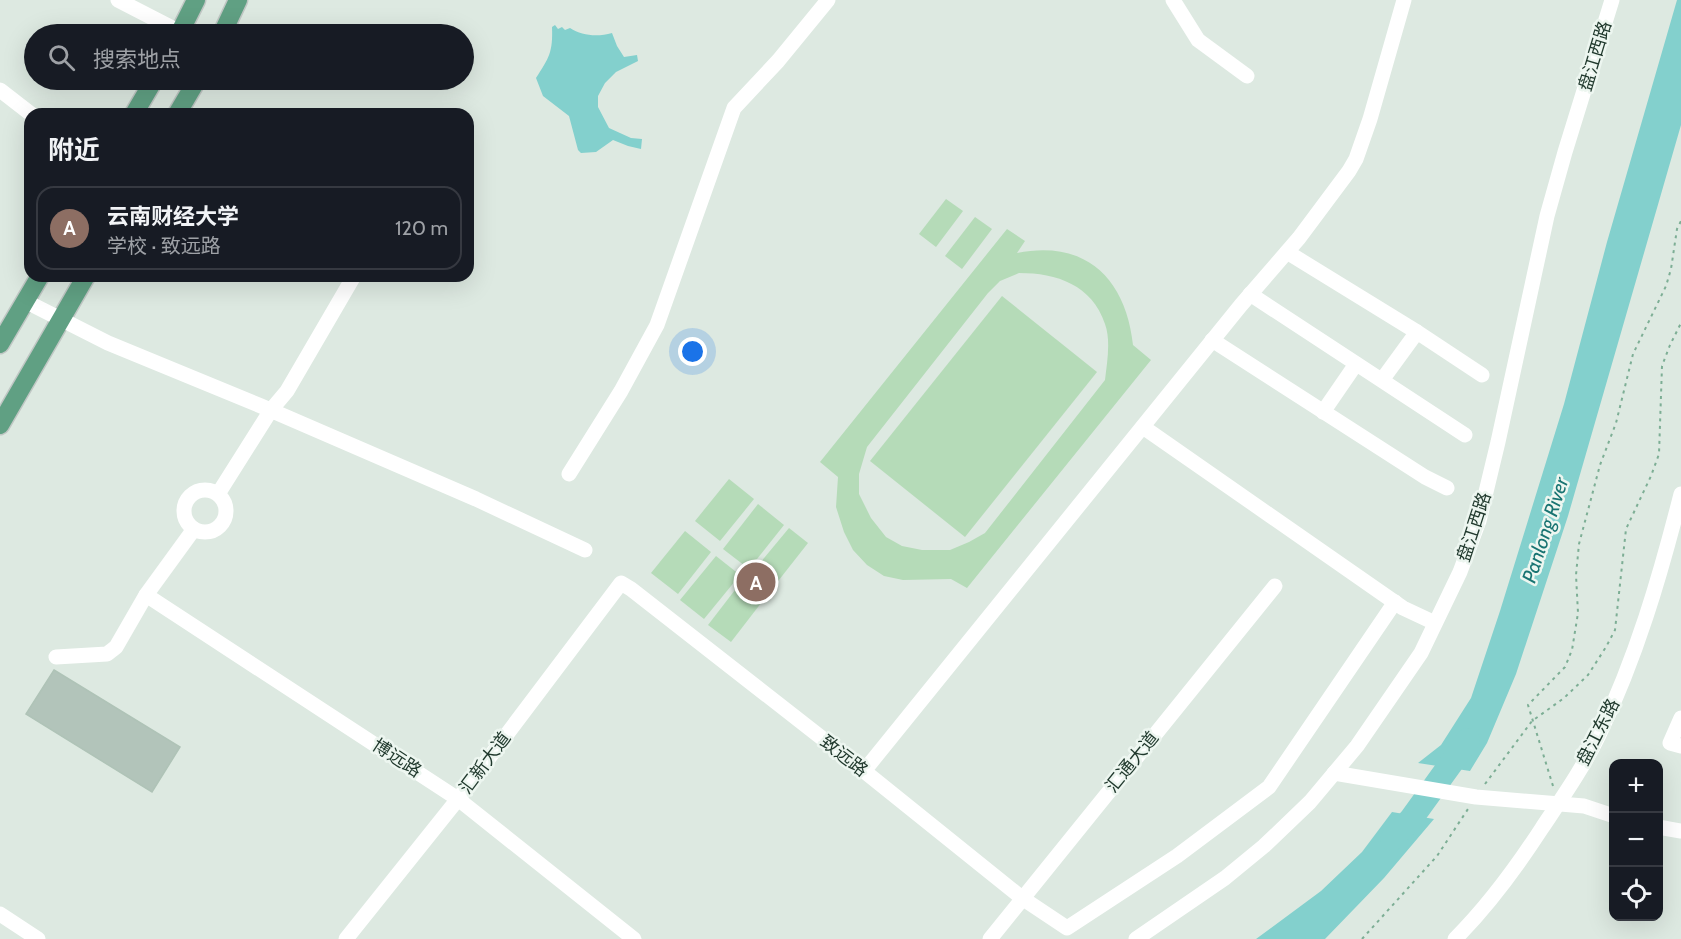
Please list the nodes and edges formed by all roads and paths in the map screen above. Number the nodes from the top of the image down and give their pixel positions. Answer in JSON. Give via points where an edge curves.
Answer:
{"nodes":[{"id":1,"x":196,"y":0,"type":"edge"},
{"id":2,"x":238,"y":0,"type":"edge"},
{"id":3,"x":828,"y":0,"type":"edge"},
{"id":4,"x":1173,"y":0,"type":"edge"},
{"id":5,"x":1404,"y":0,"type":"edge"},
{"id":6,"x":1612,"y":0,"type":"edge"},
{"id":7,"x":121,"y":1,"type":"edge"},
{"id":8,"x":163,"y":24,"type":"edge"},
{"id":9,"x":184,"y":24,"type":"edge"},
{"id":10,"x":227,"y":24,"type":"edge"},
{"id":11,"x":1247,"y":76,"type":"dead end"},
{"id":12,"x":0,"y":90,"type":"edge"},
{"id":13,"x":148,"y":90,"type":"edge"},
{"id":14,"x":191,"y":90,"type":"edge"},
{"id":15,"x":138,"y":108,"type":"edge"},
{"id":16,"x":181,"y":108,"type":"edge"},
{"id":17,"x":24,"y":109,"type":"edge"},
{"id":18,"x":1681,"y":221,"type":"edge"},
{"id":19,"x":1287,"y":252,"type":"junction"},
{"id":20,"x":37,"y":282,"type":"edge"},
{"id":21,"x":83,"y":282,"type":"edge"},
{"id":22,"x":351,"y":282,"type":"edge"},
{"id":23,"x":1250,"y":294,"type":"junction"},
{"id":24,"x":26,"y":301,"type":"junction"},
{"id":25,"x":61,"y":320,"type":"junction"},
{"id":26,"x":1681,"y":323,"type":"edge"},
{"id":27,"x":1417,"y":332,"type":"junction"},
{"id":28,"x":1212,"y":340,"type":"junction"},
{"id":29,"x":0,"y":344,"type":"edge"},
{"id":30,"x":1356,"y":364,"type":"junction"},
{"id":31,"x":1482,"y":375,"type":"dead end"},
{"id":32,"x":1382,"y":380,"type":"junction"},
{"id":33,"x":272,"y":410,"type":"junction"},
{"id":34,"x":1323,"y":411,"type":"junction"},
{"id":35,"x":0,"y":425,"type":"edge"},
{"id":36,"x":1143,"y":427,"type":"junction"},
{"id":37,"x":1465,"y":435,"type":"dead end"},
{"id":38,"x":569,"y":474,"type":"dead end"},
{"id":39,"x":1447,"y":488,"type":"dead end"},
{"id":40,"x":218,"y":494,"type":"junction"},
{"id":41,"x":1681,"y":494,"type":"edge"},
{"id":42,"x":194,"y":529,"type":"junction"},
{"id":43,"x":585,"y":550,"type":"dead end"},
{"id":44,"x":621,"y":584,"type":"joint"},
{"id":45,"x":1275,"y":586,"type":"dead end"},
{"id":46,"x":147,"y":595,"type":"junction"},
{"id":47,"x":1395,"y":602,"type":"junction"},
{"id":48,"x":1435,"y":623,"type":"junction"},
{"id":49,"x":56,"y":657,"type":"dead end"},
{"id":50,"x":1681,"y":718,"type":"edge"},
{"id":51,"x":1532,"y":721,"type":"junction"},
{"id":52,"x":1681,"y":746,"type":"edge"},
{"id":53,"x":864,"y":771,"type":"junction"},
{"id":54,"x":1334,"y":773,"type":"junction"},
{"id":55,"x":1474,"y":796,"type":"junction"},
{"id":56,"x":458,"y":800,"type":"junction"},
{"id":57,"x":1558,"y":803,"type":"junction"},
{"id":58,"x":1609,"y":814,"type":"edge"},
{"id":59,"x":1663,"y":828,"type":"edge"},
{"id":60,"x":1681,"y":831,"type":"edge"},
{"id":61,"x":1022,"y":898,"type":"junction"},
{"id":62,"x":0,"y":914,"type":"edge"},
{"id":63,"x":38,"y":939,"type":"edge"},
{"id":64,"x":345,"y":939,"type":"edge"},
{"id":65,"x":634,"y":939,"type":"edge"},
{"id":66,"x":990,"y":939,"type":"edge"},
{"id":67,"x":1136,"y":939,"type":"edge"},
{"id":68,"x":1362,"y":939,"type":"edge"},
{"id":69,"x":1455,"y":939,"type":"edge"}],
"edges":[{"from":1,"to":9,"type":"main road"},
{"from":2,"to":10,"type":"main road"},
{"from":3,"to":38,"type":"street","via":[[734,108],[657,325]]},
{"from":4,"to":11,"type":"street","via":[[1198,40]]},
{"from":5,"to":19,"type":"street","via":[[1356,159]]},
{"from":6,"to":48,"type":"street","name":"盘江西路","via":[[1547,216],[1479,520]]},
{"from":7,"to":8,"type":"street"},
{"from":12,"to":17,"type":"street"},
{"from":13,"to":15,"type":"main road"},
{"from":14,"to":16,"type":"main road"},
{"from":18,"to":51,"type":"path","via":[[1666,286],[1633,354],[1579,544],[1578,613],[1572,650],[1565,667],[1528,705]]},
{"from":19,"to":23,"type":"street"},
{"from":19,"to":27,"type":"street"},
{"from":20,"to":24,"type":"main road"},
{"from":21,"to":25,"type":"main road"},
{"from":22,"to":33,"type":"street"},
{"from":23,"to":28,"type":"street"},
{"from":23,"to":30,"type":"street"},
{"from":24,"to":25,"type":"street"},
{"from":24,"to":29,"type":"main road"},
{"from":25,"to":33,"type":"street"},
{"from":25,"to":35,"type":"main road"},
{"from":26,"to":51,"type":"path","via":[[1662,366],[1659,454],[1626,529],[1614,630],[1588,675]]},
{"from":27,"to":31,"type":"street"},
{"from":27,"to":32,"type":"street"},
{"from":28,"to":34,"type":"street"},
{"from":28,"to":36,"type":"street"},
{"from":30,"to":32,"type":"street"},
{"from":30,"to":34,"type":"street"},
{"from":32,"to":37,"type":"street"},
{"from":33,"to":40,"type":"street"},
{"from":33,"to":43,"type":"street"},
{"from":34,"to":39,"type":"street"},
{"from":36,"to":47,"type":"street"},
{"from":36,"to":53,"type":"street"},
{"from":40,"to":42,"type":"street","via":[[227,509],[223,523],[209,532]]},
{"from":40,"to":42,"type":"street","via":[[203,490],[188,499],[184,514]]},
{"from":41,"to":57,"type":"street","name":"盘江东路","via":[[1647,619],[1621,686],[1598,737]]},
{"from":42,"to":46,"type":"street"},
{"from":44,"to":53,"type":"street","name":"致远路"},
{"from":44,"to":56,"type":"street","name":"汇新大道"},
{"from":45,"to":61,"type":"street","name":"汇通大道"},
{"from":46,"to":49,"type":"street","via":[[116,647],[107,654]]},
{"from":46,"to":56,"type":"street","name":"博远路"},
{"from":47,"to":48,"type":"street"},
{"from":47,"to":61,"type":"street","name":"致远路","via":[[1269,787],[1177,856],[1067,928]]},
{"from":48,"to":54,"type":"street","name":"盘江西路","via":[[1421,653]]},
{"from":50,"to":52,"type":"street","via":[[1670,743]]},
{"from":51,"to":55,"type":"path"},
{"from":51,"to":57,"type":"path"},
{"from":53,"to":61,"type":"street","name":"致远路"},
{"from":54,"to":55,"type":"street"},
{"from":54,"to":67,"type":"street","name":"盘江西路","via":[[1264,846]]},
{"from":55,"to":57,"type":"street"},
{"from":55,"to":68,"type":"path","via":[[1437,856]]},
{"from":56,"to":64,"type":"street","name":"汇新大道"},
{"from":56,"to":65,"type":"street","name":"博远路"},
{"from":57,"to":58,"type":"street"},
{"from":57,"to":69,"type":"street","name":"盘江东路","via":[[1512,874]]},
{"from":59,"to":60,"type":"street"},
{"from":61,"to":66,"type":"street","name":"汇通大道"},
{"from":62,"to":63,"type":"street"}]}
